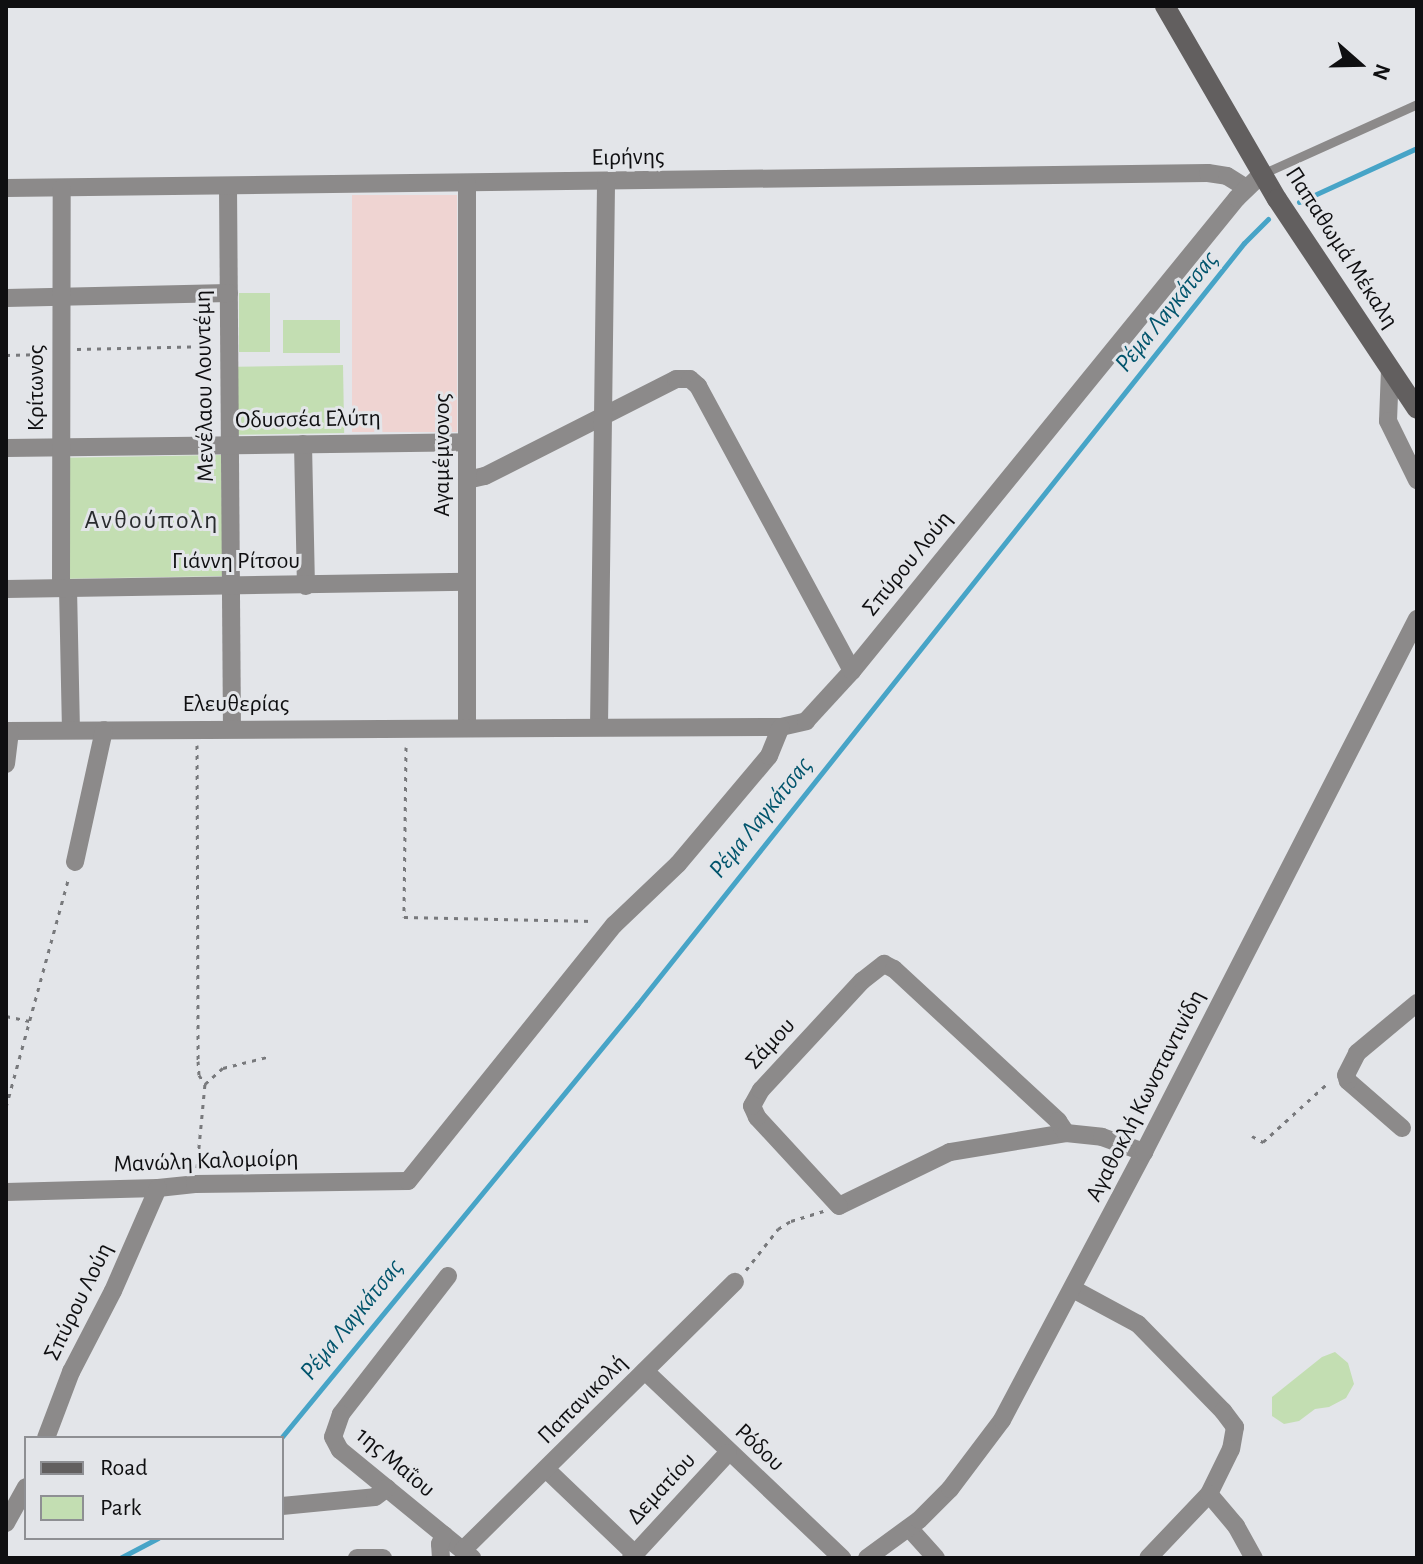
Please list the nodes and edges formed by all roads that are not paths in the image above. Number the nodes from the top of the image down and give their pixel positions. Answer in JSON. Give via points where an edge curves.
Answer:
{"nodes":[{"id":1,"x":1165,"y":6,"type":"edge"},
{"id":2,"x":1417,"y":104,"type":"edge"},
{"id":3,"x":1254,"y":181,"type":"junction"},
{"id":4,"x":606,"y":182,"type":"junction"},
{"id":5,"x":467,"y":183,"type":"junction"},
{"id":6,"x":228,"y":186,"type":"junction"},
{"id":7,"x":6,"y":188,"type":"edge"},
{"id":8,"x":62,"y":188,"type":"junction"},
{"id":9,"x":229,"y":293,"type":"junction"},
{"id":10,"x":61,"y":297,"type":"junction"},
{"id":11,"x":6,"y":298,"type":"edge"},
{"id":12,"x":1390,"y":369,"type":"junction"},
{"id":13,"x":1417,"y":409,"type":"edge"},
{"id":14,"x":602,"y":418,"type":"junction"},
{"id":15,"x":467,"y":442,"type":"junction"},
{"id":16,"x":303,"y":444,"type":"junction"},
{"id":17,"x":230,"y":445,"type":"junction"},
{"id":18,"x":6,"y":448,"type":"edge"},
{"id":19,"x":61,"y":448,"type":"junction"},
{"id":20,"x":467,"y":480,"type":"junction"},
{"id":21,"x":1417,"y":480,"type":"edge"},
{"id":22,"x":467,"y":582,"type":"junction"},
{"id":23,"x":306,"y":586,"type":"junction"},
{"id":24,"x":231,"y":587,"type":"junction"},
{"id":25,"x":65,"y":588,"type":"junction"},
{"id":26,"x":6,"y":589,"type":"edge"},
{"id":27,"x":1417,"y":619,"type":"edge"},
{"id":28,"x":852,"y":671,"type":"junction"},
{"id":29,"x":599,"y":727,"type":"junction"},
{"id":30,"x":781,"y":727,"type":"junction"},
{"id":31,"x":467,"y":728,"type":"junction"},
{"id":32,"x":232,"y":729,"type":"junction"},
{"id":33,"x":71,"y":730,"type":"junction"},
{"id":34,"x":104,"y":730,"type":"junction"},
{"id":35,"x":8,"y":731,"type":"edge"},
{"id":36,"x":6,"y":764,"type":"edge"},
{"id":37,"x":75,"y":862,"type":"road end"},
{"id":38,"x":1417,"y":1003,"type":"edge"},
{"id":39,"x":1402,"y":1128,"type":"dead end"},
{"id":40,"x":1066,"y":1133,"type":"junction"},
{"id":41,"x":1144,"y":1152,"type":"junction"},
{"id":42,"x":158,"y":1188,"type":"junction"},
{"id":43,"x":6,"y":1192,"type":"edge"},
{"id":44,"x":448,"y":1276,"type":"dead end"},
{"id":45,"x":735,"y":1282,"type":"road end"},
{"id":46,"x":1073,"y":1289,"type":"junction"},
{"id":47,"x":645,"y":1371,"type":"junction"},
{"id":48,"x":47,"y":1436,"type":"edge"},
{"id":49,"x":728,"y":1453,"type":"junction"},
{"id":50,"x":547,"y":1470,"type":"junction"},
{"id":51,"x":387,"y":1488,"type":"junction"},
{"id":52,"x":24,"y":1491,"type":"edge"},
{"id":53,"x":1209,"y":1494,"type":"junction"},
{"id":54,"x":284,"y":1506,"type":"edge"},
{"id":55,"x":6,"y":1523,"type":"edge"},
{"id":56,"x":909,"y":1528,"type":"junction"},
{"id":57,"x":444,"y":1535,"type":"junction"},
{"id":58,"x":468,"y":1554,"type":"edge"},
{"id":59,"x":633,"y":1556,"type":"edge"},
{"id":60,"x":383,"y":1557,"type":"edge"},
{"id":61,"x":357,"y":1558,"type":"edge"},
{"id":62,"x":441,"y":1558,"type":"edge"},
{"id":63,"x":842,"y":1558,"type":"edge"},
{"id":64,"x":867,"y":1558,"type":"edge"},
{"id":65,"x":936,"y":1558,"type":"edge"},
{"id":66,"x":1148,"y":1558,"type":"edge"},
{"id":67,"x":1254,"y":1558,"type":"edge"}],
"edges":[{"from":1,"to":3,"type":"street","name":"Παπαθωμά Μέκαλη","via":[[1225,113]]},
{"from":2,"to":3,"type":"lane"},
{"from":3,"to":4,"type":"street","name":"Ειρήνης","via":[[1208,173]]},
{"from":3,"to":12,"type":"street","name":"Παπαθωμά Μέκαλη"},
{"from":3,"to":28,"type":"street","name":"Σπύρου Λούη"},
{"from":4,"to":5,"type":"street","name":"Ειρήνης"},
{"from":4,"to":14,"type":"street"},
{"from":5,"to":6,"type":"street","name":"Ειρήνης"},
{"from":5,"to":15,"type":"street","name":"Αγαμέμνονoς"},
{"from":6,"to":8,"type":"street","name":"Ειρήνης"},
{"from":6,"to":9,"type":"street","name":"Μενέλαου Λουντέμη"},
{"from":7,"to":8,"type":"street","name":"Ειρήνης"},
{"from":8,"to":10,"type":"street","name":"Κρίτωνος"},
{"from":9,"to":10,"type":"street"},
{"from":9,"to":17,"type":"street","name":"Μενέλαου Λουντέμη"},
{"from":10,"to":11,"type":"street"},
{"from":10,"to":19,"type":"street","name":"Κρίτωνος"},
{"from":12,"to":13,"type":"street","name":"Παπαθωμά Μέκαλη"},
{"from":12,"to":21,"type":"street","via":[[1388,421]]},
{"from":14,"to":20,"type":"street"},
{"from":14,"to":28,"type":"street","via":[[676,379],[697,384]]},
{"from":14,"to":29,"type":"street"},
{"from":15,"to":16,"type":"street","name":"Οδυσσέα Ελύτη"},
{"from":15,"to":20,"type":"street","name":"Αγαμέμνονoς"},
{"from":16,"to":17,"type":"street","name":"Οδυσσέα Ελύτη"},
{"from":16,"to":23,"type":"street"},
{"from":17,"to":19,"type":"street","name":"Οδυσσέα Ελύτη"},
{"from":17,"to":24,"type":"street","name":"Μενέλαου Λουντέμη"},
{"from":18,"to":19,"type":"street","name":"Οδυσσέα Ελύτη"},
{"from":19,"to":25,"type":"street","name":"Κρίτωνος"},
{"from":20,"to":22,"type":"street","name":"Αγαμέμνονoς"},
{"from":22,"to":23,"type":"street","name":"Γιάννη Ρίτσου"},
{"from":22,"to":31,"type":"street","name":"Αγαμέμνονoς"},
{"from":23,"to":24,"type":"street","name":"Γιάννη Ρίτσου"},
{"from":24,"to":25,"type":"street","name":"Γιάννη Ρίτσου"},
{"from":24,"to":32,"type":"street","name":"Μενέλαου Λουντέμη"},
{"from":25,"to":26,"type":"street","name":"Γιάννη Ρίτσου"},
{"from":25,"to":33,"type":"street","name":"Κρίτωνος"},
{"from":27,"to":41,"type":"street","name":"Αγαθοκλή Κωνσταντινίδη"},
{"from":28,"to":30,"type":"street","name":"Σπύρου Λούη","via":[[813,716]]},
{"from":29,"to":30,"type":"street","name":"Σπύρου Λούη"},
{"from":29,"to":31,"type":"street","name":"Σπύρου Λούη"},
{"from":30,"to":42,"type":"street","name":"Μανώλη Καλομοίρη","via":[[769,756],[678,864],[614,925],[408,1181]]},
{"from":31,"to":32,"type":"street","name":"Ελευθερίας"},
{"from":32,"to":34,"type":"street","name":"Ελευθερίας"},
{"from":33,"to":34,"type":"street","name":"Ελευθερίας"},
{"from":33,"to":35,"type":"street","name":"Ελευθερίας"},
{"from":34,"to":37,"type":"street"},
{"from":35,"to":36,"type":"street"},
{"from":38,"to":39,"type":"street","via":[[1357,1053],[1346,1072],[1348,1081]]},
{"from":40,"to":40,"type":"street","name":"Σάμου","via":[[884,964],[862,981],[753,1103],[757,1117],[839,1206],[950,1152]]},
{"from":40,"to":41,"type":"street","via":[[1102,1137]]},
{"from":41,"to":46,"type":"street","name":"Αγαθοκλή Κωνσταντινίδη"},
{"from":42,"to":43,"type":"street","name":"Μανώλη Καλομοίρη"},
{"from":42,"to":48,"type":"street","name":"Σπύρου Λούη","via":[[71,1372]]},
{"from":44,"to":51,"type":"street","name":"1ης Μαΐου","via":[[336,1423],[337,1447]]},
{"from":45,"to":47,"type":"street","name":"Παπανικολή"},
{"from":46,"to":53,"type":"street","via":[[1138,1324],[1232,1422],[1233,1441]]},
{"from":46,"to":56,"type":"street","name":"Αγαθοκλή Κωνσταντινίδη","via":[[989,1439],[950,1489]]},
{"from":47,"to":49,"type":"street","name":"Ρόδου"},
{"from":47,"to":50,"type":"street","name":"Παπανικολή"},
{"from":49,"to":59,"type":"street","name":"Δεματίου"},
{"from":49,"to":63,"type":"street","name":"Ρόδου"},
{"from":50,"to":58,"type":"street","name":"Παπανικολή"},
{"from":50,"to":59,"type":"street"},
{"from":51,"to":54,"type":"street","via":[[375,1497]]},
{"from":51,"to":57,"type":"street","name":"1ης Μαΐου"},
{"from":52,"to":55,"type":"street"},
{"from":53,"to":66,"type":"street"},
{"from":53,"to":67,"type":"street","via":[[1231,1518]]},
{"from":56,"to":64,"type":"street","name":"Αγαθοκλή Κωνσταντινίδη"},
{"from":56,"to":65,"type":"street"},
{"from":57,"to":58,"type":"street","name":"1ης Μαΐου"},
{"from":57,"to":62,"type":"street"},
{"from":60,"to":61,"type":"street"}]}
